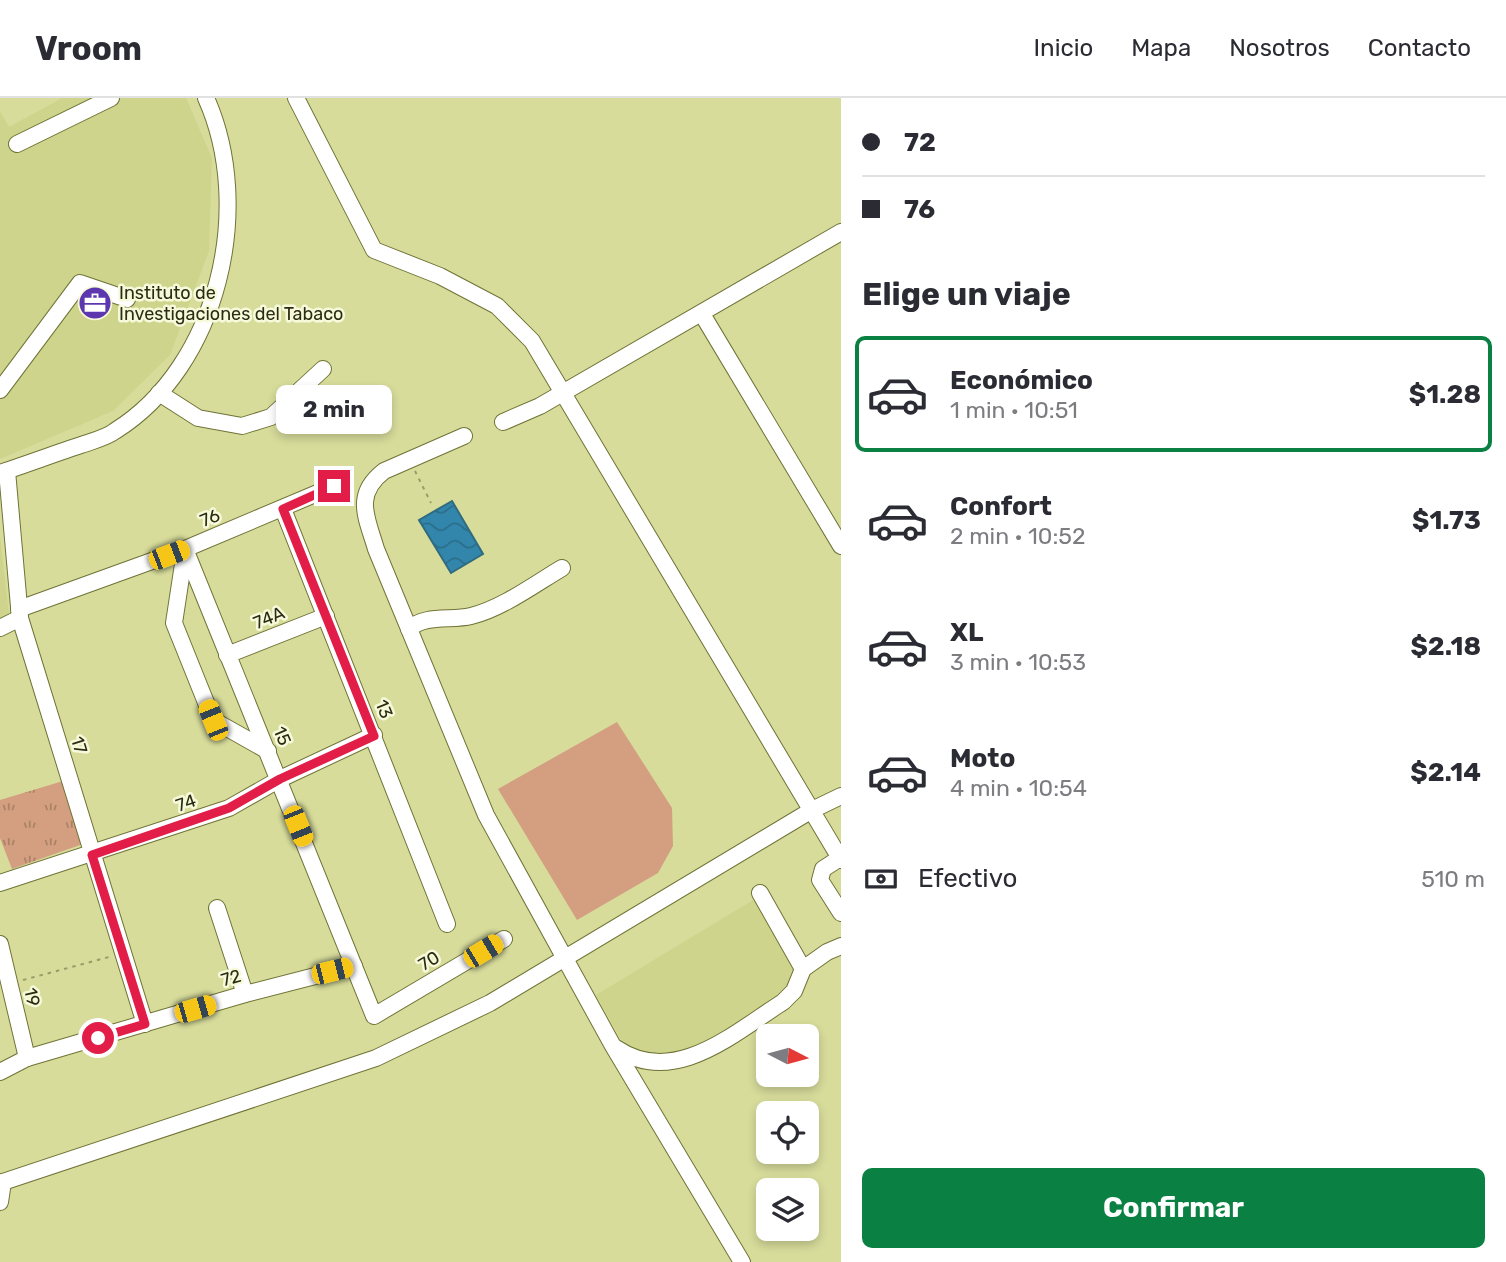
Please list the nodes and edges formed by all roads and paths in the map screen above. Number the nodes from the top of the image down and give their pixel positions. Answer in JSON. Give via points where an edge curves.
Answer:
{"nodes":[{"id":1,"x":111,"y":98,"type":"edge"},
{"id":2,"x":206,"y":98,"type":"edge"},
{"id":3,"x":296,"y":98,"type":"edge"},
{"id":4,"x":17,"y":144,"type":"dead end"},
{"id":5,"x":841,"y":232,"type":"edge"},
{"id":6,"x":127,"y":299,"type":"dead end"},
{"id":7,"x":702,"y":314,"type":"junction"},
{"id":8,"x":323,"y":369,"type":"dead end"},
{"id":9,"x":0,"y":390,"type":"edge"},
{"id":10,"x":563,"y":392,"type":"junction"},
{"id":11,"x":159,"y":393,"type":"junction"},
{"id":12,"x":503,"y":422,"type":"dead end"},
{"id":13,"x":464,"y":436,"type":"dead end"},
{"id":14,"x":411,"y":461,"type":"junction"},
{"id":15,"x":4,"y":472,"type":"edge"},
{"id":16,"x":334,"y":486,"type":"dead end"},
{"id":17,"x":431,"y":503,"type":"dead end"},
{"id":18,"x":283,"y":509,"type":"junction"},
{"id":19,"x":841,"y":546,"type":"edge"},
{"id":20,"x":185,"y":549,"type":"junction"},
{"id":21,"x":562,"y":568,"type":"dead end"},
{"id":22,"x":20,"y":614,"type":"junction"},
{"id":23,"x":326,"y":615,"type":"junction"},
{"id":24,"x":0,"y":628,"type":"edge"},
{"id":25,"x":410,"y":629,"type":"junction"},
{"id":26,"x":227,"y":655,"type":"junction"},
{"id":27,"x":374,"y":736,"type":"junction"},
{"id":28,"x":268,"y":751,"type":"junction"},
{"id":29,"x":280,"y":779,"type":"junction"},
{"id":30,"x":841,"y":796,"type":"edge"},
{"id":31,"x":812,"y":810,"type":"junction"},
{"id":32,"x":92,"y":855,"type":"junction"},
{"id":33,"x":841,"y":859,"type":"edge"},
{"id":34,"x":0,"y":883,"type":"edge"},
{"id":35,"x":760,"y":893,"type":"dead end"},
{"id":36,"x":217,"y":908,"type":"dead end"},
{"id":37,"x":841,"y":913,"type":"edge"},
{"id":38,"x":447,"y":924,"type":"dead end"},
{"id":39,"x":504,"y":939,"type":"dead end"},
{"id":40,"x":0,"y":944,"type":"edge"},
{"id":41,"x":841,"y":946,"type":"edge"},
{"id":42,"x":123,"y":954,"type":"junction"},
{"id":43,"x":564,"y":959,"type":"junction"},
{"id":44,"x":354,"y":966,"type":"junction"},
{"id":45,"x":803,"y":970,"type":"junction"},
{"id":46,"x":9,"y":983,"type":"junction"},
{"id":47,"x":245,"y":994,"type":"junction"},
{"id":48,"x":374,"y":1016,"type":"joint"},
{"id":49,"x":145,"y":1024,"type":"junction"},
{"id":50,"x":613,"y":1046,"type":"junction"},
{"id":51,"x":27,"y":1058,"type":"junction"},
{"id":52,"x":0,"y":1072,"type":"edge"},
{"id":53,"x":2,"y":1183,"type":"edge"},
{"id":54,"x":0,"y":1202,"type":"edge"},
{"id":55,"x":742,"y":1262,"type":"edge"}],
"edges":[{"from":1,"to":4,"type":"street"},
{"from":2,"to":11,"type":"street","via":[[218,124],[228,176],[227,225],[206,320],[185,362]]},
{"from":3,"to":10,"type":"street","via":[[374,250],[440,276],[497,306],[532,341]]},
{"from":5,"to":7,"type":"street"},
{"from":6,"to":9,"type":"street","via":[[80,284]]},
{"from":7,"to":10,"type":"street"},
{"from":7,"to":19,"type":"street"},
{"from":8,"to":11,"type":"street","via":[[271,417],[242,426],[198,418]]},
{"from":10,"to":12,"type":"street"},
{"from":10,"to":31,"type":"street"},
{"from":11,"to":15,"type":"street","via":[[114,433]]},
{"from":13,"to":14,"type":"street"},
{"from":14,"to":17,"type":"path"},
{"from":14,"to":25,"type":"street","via":[[373,479],[364,506],[376,549]]},
{"from":15,"to":22,"type":"street","name":"17"},
{"from":16,"to":18,"type":"street","name":"76"},
{"from":18,"to":20,"type":"street","name":"76"},
{"from":18,"to":23,"type":"street","name":"13"},
{"from":20,"to":22,"type":"street","name":"76"},
{"from":20,"to":26,"type":"street","name":"15"},
{"from":20,"to":28,"type":"street","via":[[174,623],[213,720]]},
{"from":21,"to":25,"type":"street","via":[[480,614],[418,622]]},
{"from":22,"to":24,"type":"street","name":"76"},
{"from":22,"to":32,"type":"street","name":"17"},
{"from":23,"to":26,"type":"street","name":"74A"},
{"from":23,"to":27,"type":"street","name":"13"},
{"from":25,"to":43,"type":"street","via":[[486,815]]},
{"from":26,"to":28,"type":"street","name":"15"},
{"from":27,"to":29,"type":"street","name":"74"},
{"from":27,"to":38,"type":"street","name":"13"},
{"from":28,"to":29,"type":"street","name":"15"},
{"from":29,"to":32,"type":"street","name":"74","via":[[229,808]]},
{"from":29,"to":44,"type":"street","name":"15"},
{"from":30,"to":31,"type":"street"},
{"from":31,"to":33,"type":"street"},
{"from":31,"to":43,"type":"street"},
{"from":32,"to":34,"type":"street","name":"74"},
{"from":32,"to":42,"type":"street","name":"17"},
{"from":33,"to":37,"type":"street","via":[[822,869],[820,880]]},
{"from":35,"to":45,"type":"street"},
{"from":36,"to":47,"type":"street"},
{"from":39,"to":48,"type":"street","name":"70"},
{"from":40,"to":46,"type":"street","name":"19"},
{"from":41,"to":45,"type":"street"},
{"from":42,"to":46,"type":"path"},
{"from":42,"to":49,"type":"street","name":"17"},
{"from":43,"to":50,"type":"street"},
{"from":43,"to":53,"type":"street","via":[[490,1003],[376,1058]]},
{"from":44,"to":47,"type":"street","name":"72"},
{"from":44,"to":48,"type":"street","name":"15"},
{"from":45,"to":50,"type":"street","via":[[794,992],[783,1002],[706,1051],[676,1062],[655,1063]]},
{"from":46,"to":51,"type":"street","name":"19"},
{"from":47,"to":49,"type":"street","name":"72"},
{"from":49,"to":51,"type":"street","name":"72"},
{"from":50,"to":55,"type":"street"},
{"from":51,"to":52,"type":"street","name":"72"},
{"from":53,"to":54,"type":"street"}]}
